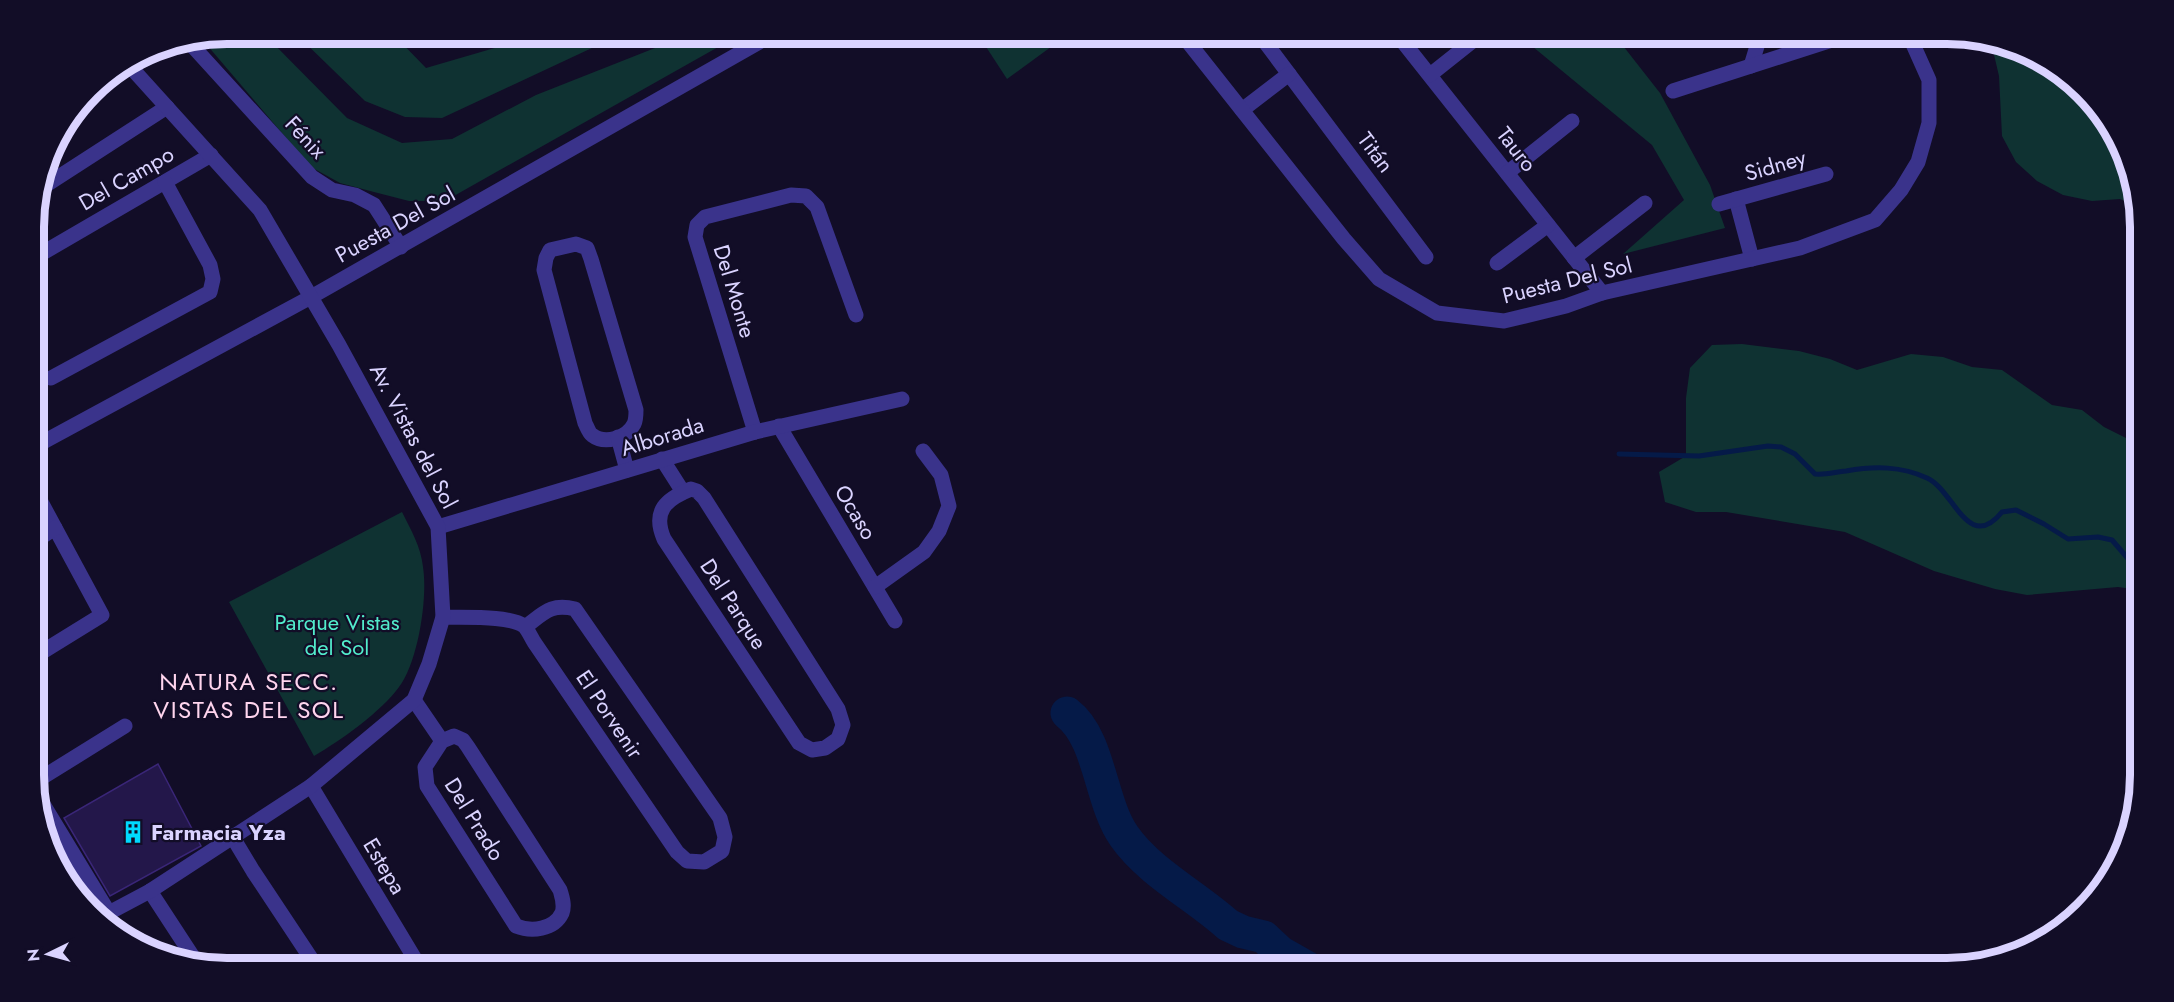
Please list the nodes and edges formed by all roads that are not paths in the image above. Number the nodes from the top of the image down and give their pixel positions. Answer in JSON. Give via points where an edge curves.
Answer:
{"nodes":[{"id":1,"x":756,"y":44,"type":"edge"},
{"id":2,"x":1190,"y":44,"type":"edge"},
{"id":3,"x":1266,"y":44,"type":"edge"},
{"id":4,"x":1407,"y":44,"type":"edge"},
{"id":5,"x":1469,"y":44,"type":"edge"},
{"id":6,"x":1758,"y":44,"type":"edge"},
{"id":7,"x":1819,"y":44,"type":"edge"},
{"id":8,"x":1913,"y":44,"type":"edge"},
{"id":9,"x":194,"y":47,"type":"edge"},
{"id":10,"x":1751,"y":66,"type":"junction"},
{"id":11,"x":133,"y":69,"type":"edge"},
{"id":12,"x":1289,"y":74,"type":"junction"},
{"id":13,"x":1430,"y":75,"type":"junction"},
{"id":14,"x":1673,"y":91,"type":"dead end"},
{"id":15,"x":167,"y":107,"type":"junction"},
{"id":16,"x":1242,"y":110,"type":"junction"},
{"id":17,"x":1572,"y":121,"type":"dead end"},
{"id":18,"x":211,"y":155,"type":"junction"},
{"id":19,"x":1507,"y":173,"type":"junction"},
{"id":20,"x":1826,"y":174,"type":"dead end"},
{"id":21,"x":165,"y":182,"type":"junction"},
{"id":22,"x":49,"y":183,"type":"edge"},
{"id":23,"x":1736,"y":199,"type":"junction"},
{"id":24,"x":1645,"y":203,"type":"dead end"},
{"id":25,"x":1719,"y":204,"type":"dead end"},
{"id":26,"x":1548,"y":225,"type":"junction"},
{"id":27,"x":401,"y":247,"type":"junction"},
{"id":28,"x":44,"y":252,"type":"edge"},
{"id":29,"x":1426,"y":257,"type":"dead end"},
{"id":30,"x":1574,"y":258,"type":"junction"},
{"id":31,"x":1752,"y":259,"type":"junction"},
{"id":32,"x":1497,"y":263,"type":"dead end"},
{"id":33,"x":1602,"y":293,"type":"junction"},
{"id":34,"x":311,"y":297,"type":"junction"},
{"id":35,"x":856,"y":315,"type":"dead end"},
{"id":36,"x":51,"y":378,"type":"dead end"},
{"id":37,"x":902,"y":399,"type":"dead end"},
{"id":38,"x":779,"y":426,"type":"junction"},
{"id":39,"x":755,"y":432,"type":"junction"},
{"id":40,"x":618,"y":437,"type":"junction"},
{"id":41,"x":44,"y":441,"type":"edge"},
{"id":42,"x":923,"y":451,"type":"dead end"},
{"id":43,"x":662,"y":459,"type":"junction"},
{"id":44,"x":627,"y":470,"type":"junction"},
{"id":45,"x":683,"y":492,"type":"junction"},
{"id":46,"x":44,"y":508,"type":"edge"},
{"id":47,"x":438,"y":527,"type":"junction"},
{"id":48,"x":55,"y":528,"type":"junction"},
{"id":49,"x":44,"y":535,"type":"edge"},
{"id":50,"x":875,"y":587,"type":"junction"},
{"id":51,"x":443,"y":617,"type":"junction"},
{"id":52,"x":895,"y":621,"type":"dead end"},
{"id":53,"x":525,"y":627,"type":"junction"},
{"id":54,"x":44,"y":651,"type":"edge"},
{"id":55,"x":414,"y":700,"type":"junction"},
{"id":56,"x":125,"y":726,"type":"dead end"},
{"id":57,"x":442,"y":741,"type":"junction"},
{"id":58,"x":44,"y":776,"type":"edge"},
{"id":59,"x":311,"y":786,"type":"junction"},
{"id":60,"x":48,"y":814,"type":"edge"},
{"id":61,"x":232,"y":836,"type":"junction"},
{"id":62,"x":150,"y":891,"type":"junction"},
{"id":63,"x":104,"y":911,"type":"edge"},
{"id":64,"x":107,"y":914,"type":"edge"},
{"id":65,"x":192,"y":955,"type":"edge"},
{"id":66,"x":311,"y":958,"type":"edge"},
{"id":67,"x":414,"y":958,"type":"edge"}],
"edges":[{"from":1,"to":27,"type":"street","name":"Puesta Del Sol"},
{"from":2,"to":16,"type":"street","name":"Puesta Del Sol"},
{"from":3,"to":12,"type":"street","name":"Titán"},
{"from":4,"to":13,"type":"street","name":"Tauro"},
{"from":5,"to":13,"type":"street"},
{"from":6,"to":10,"type":"street"},
{"from":7,"to":10,"type":"street"},
{"from":8,"to":31,"type":"street","name":"Puesta Del Sol","via":[[1929,80],[1929,123],[1918,162],[1901,190],[1875,220],[1800,248]]},
{"from":9,"to":27,"type":"street","name":"Fénix","via":[[312,177],[332,190],[355,195],[374,205]]},
{"from":10,"to":14,"type":"street"},
{"from":11,"to":15,"type":"street","name":"Av. Vistas del Sol"},
{"from":12,"to":16,"type":"street"},
{"from":12,"to":29,"type":"street","name":"Titán"},
{"from":13,"to":19,"type":"street","name":"Tauro"},
{"from":15,"to":18,"type":"street","name":"Av. Vistas del Sol"},
{"from":15,"to":22,"type":"street"},
{"from":16,"to":33,"type":"street","name":"Puesta Del Sol","via":[[1379,279],[1437,313],[1504,321]]},
{"from":17,"to":19,"type":"street"},
{"from":18,"to":21,"type":"street","name":"Del Campo"},
{"from":18,"to":34,"type":"street","name":"Av. Vistas del Sol","via":[[260,210]]},
{"from":19,"to":26,"type":"street","name":"Tauro"},
{"from":20,"to":23,"type":"street","name":"Sidney"},
{"from":21,"to":28,"type":"street","name":"Del Campo"},
{"from":21,"to":36,"type":"street","via":[[210,265],[210,292]]},
{"from":23,"to":25,"type":"street","name":"Sidney"},
{"from":23,"to":31,"type":"street","name":"Sidney"},
{"from":24,"to":30,"type":"street"},
{"from":26,"to":30,"type":"street","name":"Tauro"},
{"from":26,"to":32,"type":"street"},
{"from":27,"to":34,"type":"street","name":"Puesta Del Sol"},
{"from":30,"to":33,"type":"street","name":"Tauro"},
{"from":31,"to":33,"type":"street","name":"Puesta Del Sol"},
{"from":34,"to":41,"type":"street","name":"Puesta Del Sol"},
{"from":34,"to":47,"type":"street","name":"Av. Vistas del Sol"},
{"from":35,"to":39,"type":"street","name":"Del Monte","via":[[818,207],[806,196],[791,195],[705,217],[697,225],[695,237]]},
{"from":37,"to":38,"type":"street","name":"Alborada"},
{"from":38,"to":39,"type":"street","name":"Alborada"},
{"from":38,"to":50,"type":"street","name":"Ocaso"},
{"from":39,"to":43,"type":"street","name":"Alborada"},
{"from":40,"to":40,"type":"street","name":"Alborada","via":[[636,422],[636,410],[587,248],[576,244],[550,250],[544,270],[585,423],[597,438]]},
{"from":40,"to":44,"type":"street"},
{"from":42,"to":50,"type":"street","via":[[941,475],[949,506],[939,531],[924,552]]},
{"from":43,"to":44,"type":"street","name":"Alborada"},
{"from":43,"to":45,"type":"street"},
{"from":44,"to":47,"type":"street","name":"Alborada"},
{"from":45,"to":45,"type":"street","name":"Del Parque","via":[[691,489],[704,498],[838,709],[843,725],[838,739],[825,748],[812,750],[799,743],[664,539],[659,516],[665,504]]},
{"from":46,"to":48,"type":"street"},
{"from":47,"to":51,"type":"street","name":"Av. Vistas del Sol"},
{"from":48,"to":49,"type":"street"},
{"from":48,"to":54,"type":"street","via":[[102,615]]},
{"from":50,"to":52,"type":"street","name":"Ocaso"},
{"from":51,"to":53,"type":"street","via":[[506,620]]},
{"from":51,"to":55,"type":"street","name":"Av. Vistas del Sol"},
{"from":53,"to":53,"type":"street","name":"El Porvenir","via":[[677,852],[687,861],[704,862],[722,851],[725,837],[720,818],[575,609],[550,608]]},
{"from":55,"to":57,"type":"street"},
{"from":55,"to":59,"type":"street","name":"Av. Vistas del Sol"},
{"from":56,"to":58,"type":"street"},
{"from":57,"to":57,"type":"street","name":"Del Prado","via":[[424,767],[427,786],[516,926],[537,930],[554,922],[561,913],[560,890],[463,740],[454,736]]},
{"from":59,"to":61,"type":"street","name":"Av. Vistas del Sol"},
{"from":59,"to":67,"type":"street","name":"Estepa"},
{"from":60,"to":63,"type":"street"},
{"from":61,"to":62,"type":"street","name":"Av. Vistas del Sol"},
{"from":61,"to":66,"type":"street"},
{"from":62,"to":64,"type":"street","name":"Av. Vistas del Sol"},
{"from":62,"to":65,"type":"street"}]}
